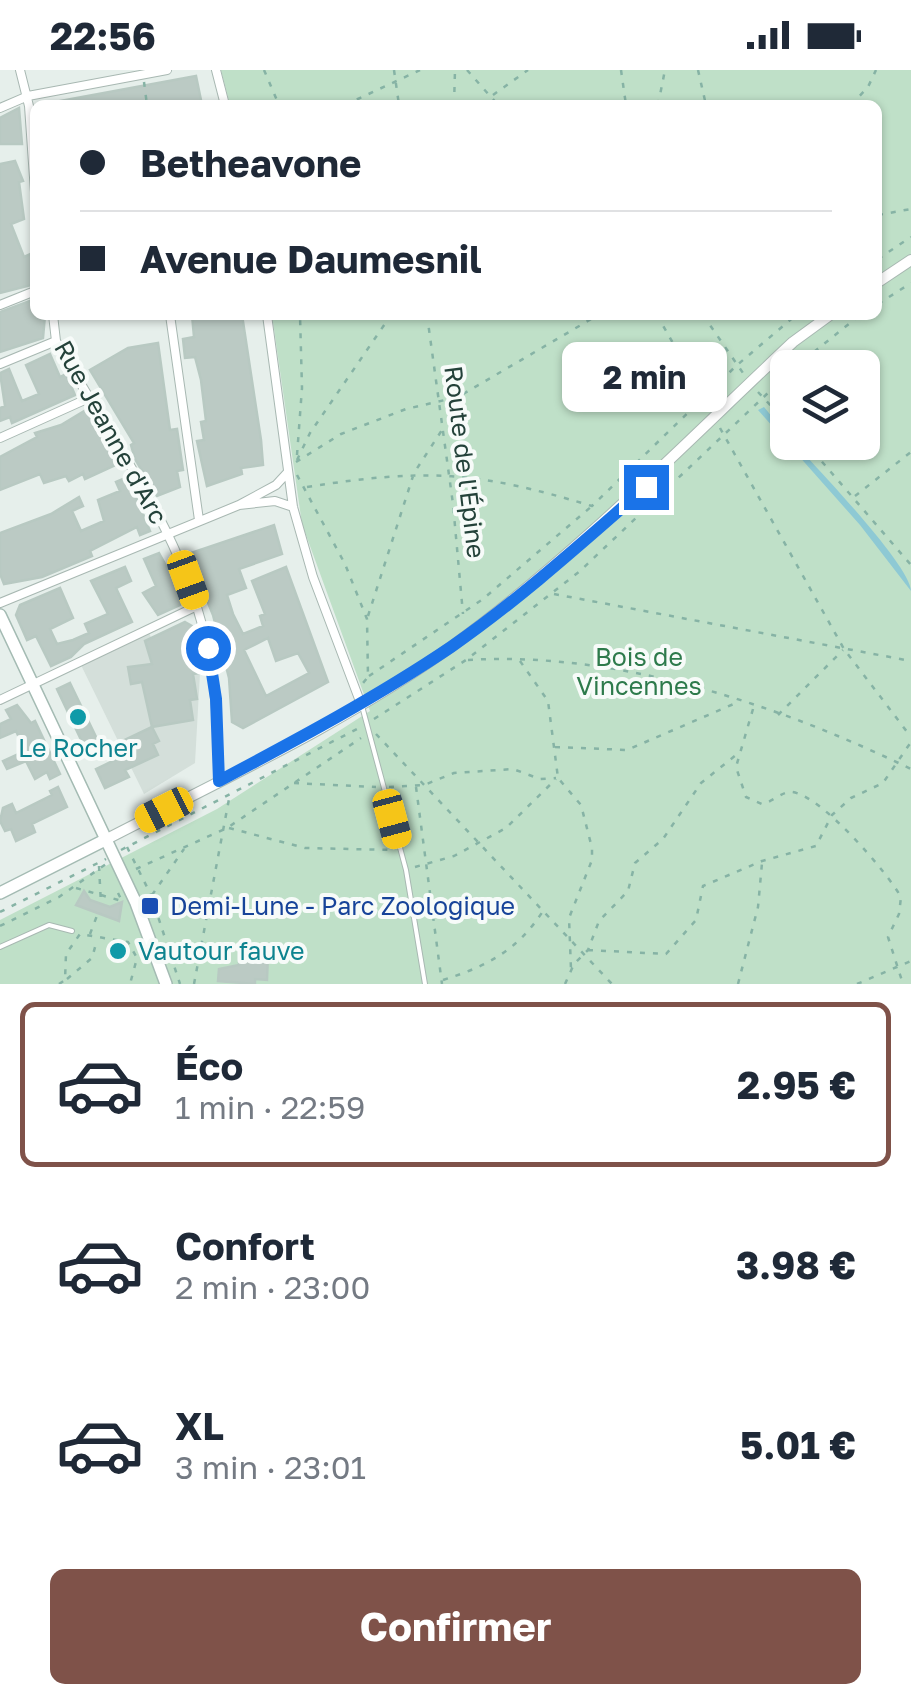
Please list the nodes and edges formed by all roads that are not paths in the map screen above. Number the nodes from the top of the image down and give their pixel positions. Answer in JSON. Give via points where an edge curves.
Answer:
{"nodes":[{"id":1,"x":20,"y":70,"type":"edge"},
{"id":2,"x":167,"y":70,"type":"edge"},
{"id":3,"x":216,"y":70,"type":"edge"},
{"id":4,"x":28,"y":96,"type":"junction"},
{"id":5,"x":224,"y":100,"type":"edge"},
{"id":6,"x":0,"y":108,"type":"edge"},
{"id":7,"x":30,"y":126,"type":"edge"},
{"id":8,"x":911,"y":260,"type":"edge"},
{"id":9,"x":882,"y":279,"type":"edge"},
{"id":10,"x":30,"y":293,"type":"edge"},
{"id":11,"x":0,"y":305,"type":"edge"},
{"id":12,"x":53,"y":320,"type":"edge"},
{"id":13,"x":171,"y":320,"type":"edge"},
{"id":14,"x":267,"y":320,"type":"edge"},
{"id":15,"x":823,"y":320,"type":"edge"},
{"id":16,"x":56,"y":341,"type":"junction"},
{"id":17,"x":0,"y":364,"type":"edge"},
{"id":18,"x":89,"y":398,"type":"junction"},
{"id":19,"x":0,"y":438,"type":"edge"},
{"id":20,"x":288,"y":472,"type":"junction"},
{"id":21,"x":239,"y":505,"type":"junction"},
{"id":22,"x":293,"y":507,"type":"junction"},
{"id":23,"x":199,"y":520,"type":"junction"},
{"id":24,"x":167,"y":533,"type":"junction"},
{"id":25,"x":0,"y":604,"type":"edge"},
{"id":26,"x":197,"y":606,"type":"junction"},
{"id":27,"x":0,"y":615,"type":"edge"},
{"id":28,"x":32,"y":685,"type":"junction"},
{"id":29,"x":0,"y":700,"type":"edge"},
{"id":30,"x":361,"y":704,"type":"junction"},
{"id":31,"x":219,"y":781,"type":"junction"},
{"id":32,"x":105,"y":840,"type":"junction"},
{"id":33,"x":0,"y":893,"type":"edge"},
{"id":34,"x":72,"y":932,"type":"dead end"},
{"id":35,"x":0,"y":947,"type":"edge"},
{"id":36,"x":166,"y":984,"type":"edge"},
{"id":37,"x":425,"y":984,"type":"edge"}],
"edges":[{"from":1,"to":4,"type":"street"},
{"from":2,"to":4,"type":"street"},
{"from":3,"to":5,"type":"street"},
{"from":4,"to":6,"type":"street"},
{"from":4,"to":7,"type":"street"},
{"from":8,"to":9,"type":"street"},
{"from":10,"to":11,"type":"street"},
{"from":12,"to":16,"type":"street","name":"Rue Jeanne d'Arc"},
{"from":13,"to":23,"type":"street"},
{"from":14,"to":20,"type":"street"},
{"from":15,"to":30,"type":"street","via":[[571,554],[453,645]]},
{"from":16,"to":17,"type":"street"},
{"from":16,"to":18,"type":"street","name":"Rue Jeanne d'Arc"},
{"from":18,"to":19,"type":"street"},
{"from":18,"to":24,"type":"street","name":"Rue Jeanne d'Arc"},
{"from":20,"to":21,"type":"street"},
{"from":20,"to":22,"type":"street"},
{"from":21,"to":22,"type":"street","via":[[275,500]]},
{"from":21,"to":23,"type":"street"},
{"from":22,"to":30,"type":"street"},
{"from":23,"to":24,"type":"street"},
{"from":24,"to":25,"type":"street"},
{"from":24,"to":26,"type":"street","name":"Rue Jeanne d'Arc"},
{"from":26,"to":28,"type":"street"},
{"from":26,"to":31,"type":"street","name":"Rue Jeanne d'Arc","via":[[213,675]]},
{"from":27,"to":28,"type":"main road"},
{"from":28,"to":29,"type":"street"},
{"from":28,"to":32,"type":"main road"},
{"from":30,"to":31,"type":"street"},
{"from":30,"to":37,"type":"lane","via":[[406,870]]},
{"from":31,"to":32,"type":"street"},
{"from":32,"to":33,"type":"main road"},
{"from":32,"to":36,"type":"main road"},
{"from":34,"to":35,"type":"lane","via":[[49,926]]}]}
